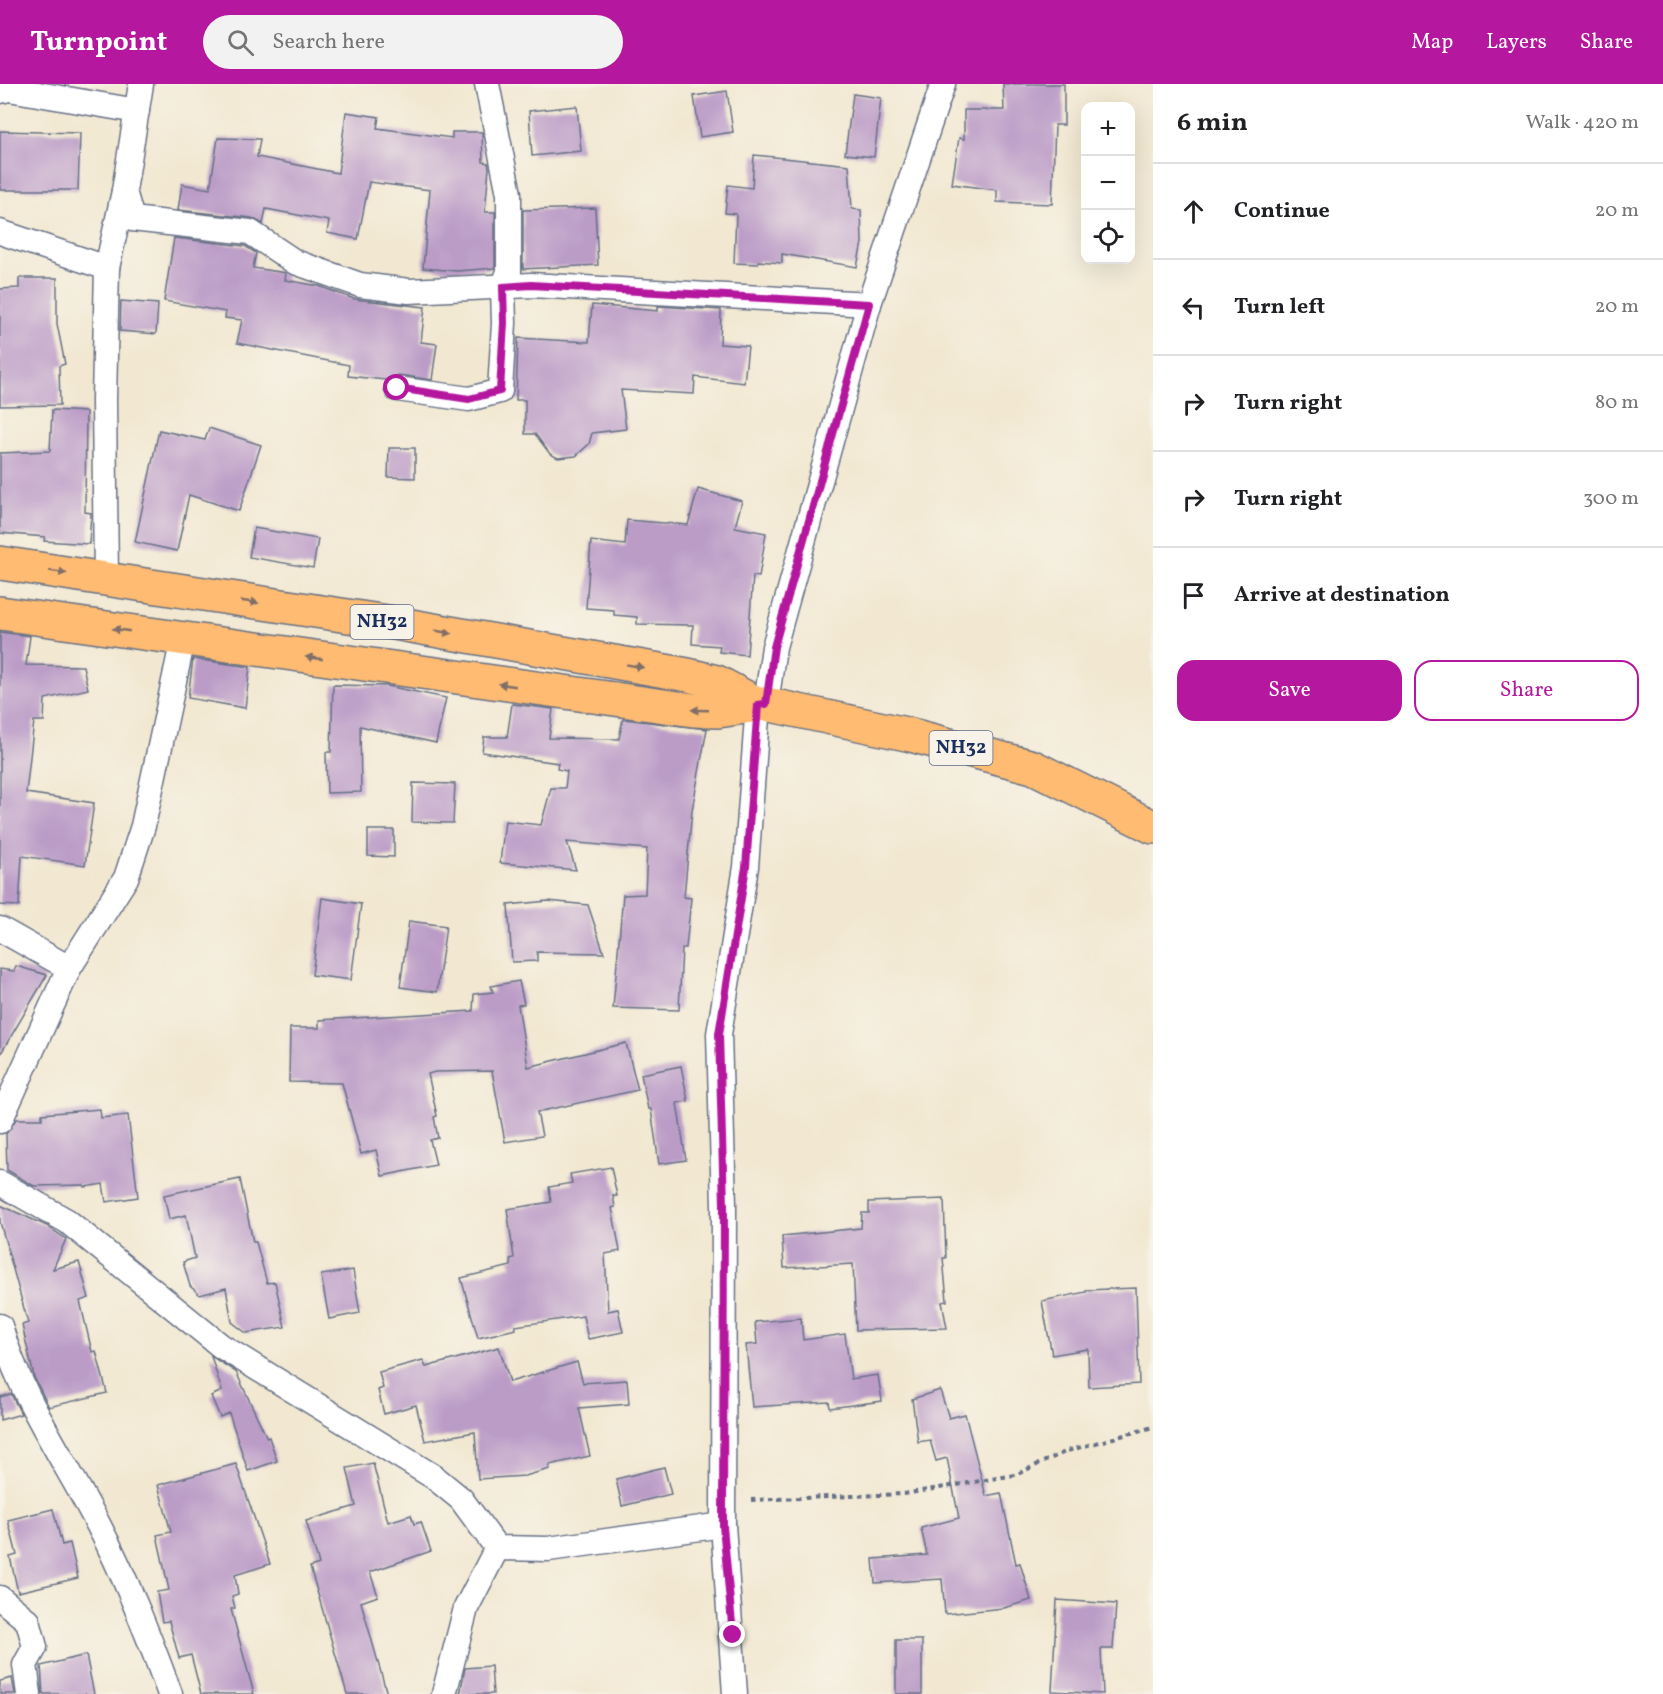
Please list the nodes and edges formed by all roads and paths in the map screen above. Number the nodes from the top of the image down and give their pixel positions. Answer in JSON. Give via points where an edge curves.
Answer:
{"nodes":[{"id":1,"x":141,"y":84,"type":"edge"},
{"id":2,"x":488,"y":84,"type":"edge"},
{"id":3,"x":943,"y":84,"type":"edge"},
{"id":4,"x":0,"y":91,"type":"edge"},
{"id":5,"x":137,"y":111,"type":"junction"},
{"id":6,"x":124,"y":191,"type":"junction"},
{"id":7,"x":0,"y":232,"type":"edge"},
{"id":8,"x":107,"y":268,"type":"junction"},
{"id":9,"x":503,"y":287,"type":"junction"},
{"id":10,"x":869,"y":304,"type":"junction"},
{"id":11,"x":397,"y":388,"type":"dead end"},
{"id":12,"x":0,"y":563,"type":"edge"},
{"id":13,"x":106,"y":579,"type":"junction"},
{"id":14,"x":0,"y":613,"type":"edge"},
{"id":15,"x":183,"y":639,"type":"junction"},
{"id":16,"x":762,"y":704,"type":"junction"},
{"id":17,"x":1153,"y":827,"type":"edge"},
{"id":18,"x":0,"y":929,"type":"edge"},
{"id":19,"x":69,"y":968,"type":"junction"},
{"id":20,"x":0,"y":1121,"type":"edge"},
{"id":21,"x":0,"y":1183,"type":"edge"},
{"id":22,"x":0,"y":1326,"type":"edge"},
{"id":23,"x":1153,"y":1428,"type":"edge"},
{"id":24,"x":723,"y":1500,"type":"junction"},
{"id":25,"x":723,"y":1526,"type":"junction"},
{"id":26,"x":497,"y":1548,"type":"junction"},
{"id":27,"x":0,"y":1598,"type":"edge"},
{"id":28,"x":29,"y":1694,"type":"edge"},
{"id":29,"x":170,"y":1694,"type":"edge"},
{"id":30,"x":444,"y":1694,"type":"edge"},
{"id":31,"x":735,"y":1694,"type":"edge"}],
"edges":[{"from":1,"to":5,"type":"street"},
{"from":2,"to":9,"type":"street","via":[[509,194],[509,272]]},
{"from":3,"to":10,"type":"street"},
{"from":4,"to":5,"type":"street","via":[[9,89]]},
{"from":5,"to":6,"type":"street"},
{"from":6,"to":8,"type":"street"},
{"from":6,"to":9,"type":"street","via":[[132,219],[250,232],[295,262],[360,285],[409,291]]},
{"from":7,"to":8,"type":"street"},
{"from":8,"to":13,"type":"street"},
{"from":9,"to":10,"type":"street","via":[[726,294]]},
{"from":9,"to":11,"type":"street","via":[[500,391],[469,399]]},
{"from":10,"to":16,"type":"street","via":[[774,647]]},
{"from":12,"to":13,"type":"main road","number":"NH32","one_way":true},
{"from":13,"to":16,"type":"main road","number":"NH32","one_way":true,"via":[[394,623],[688,675],[717,682]]},
{"from":15,"to":14,"type":"main road","number":"NH32","one_way":true},
{"from":16,"to":15,"type":"main road","number":"NH32","one_way":true,"via":[[718,711],[693,710]]},
{"from":15,"to":19,"type":"street","via":[[143,826],[126,878]]},
{"from":16,"to":17,"type":"main road","number":"NH32","via":[[911,735],[1033,766]]},
{"from":16,"to":24,"type":"street","via":[[746,867],[719,1034],[724,1205]]},
{"from":18,"to":19,"type":"street"},
{"from":19,"to":20,"type":"street"},
{"from":21,"to":26,"type":"street","via":[[67,1221],[221,1346],[434,1477],[461,1499]]},
{"from":22,"to":29,"type":"street","via":[[10,1360],[100,1527]]},
{"from":23,"to":24,"type":"path","via":[[1066,1451],[1015,1475],[904,1494]]},
{"from":24,"to":25,"type":"street"},
{"from":25,"to":26,"type":"street","via":[[548,1549]]},
{"from":25,"to":31,"type":"street"},
{"from":26,"to":30,"type":"street","via":[[466,1608]]},
{"from":27,"to":28,"type":"street","via":[[28,1621],[35,1647],[25,1665]]}]}
